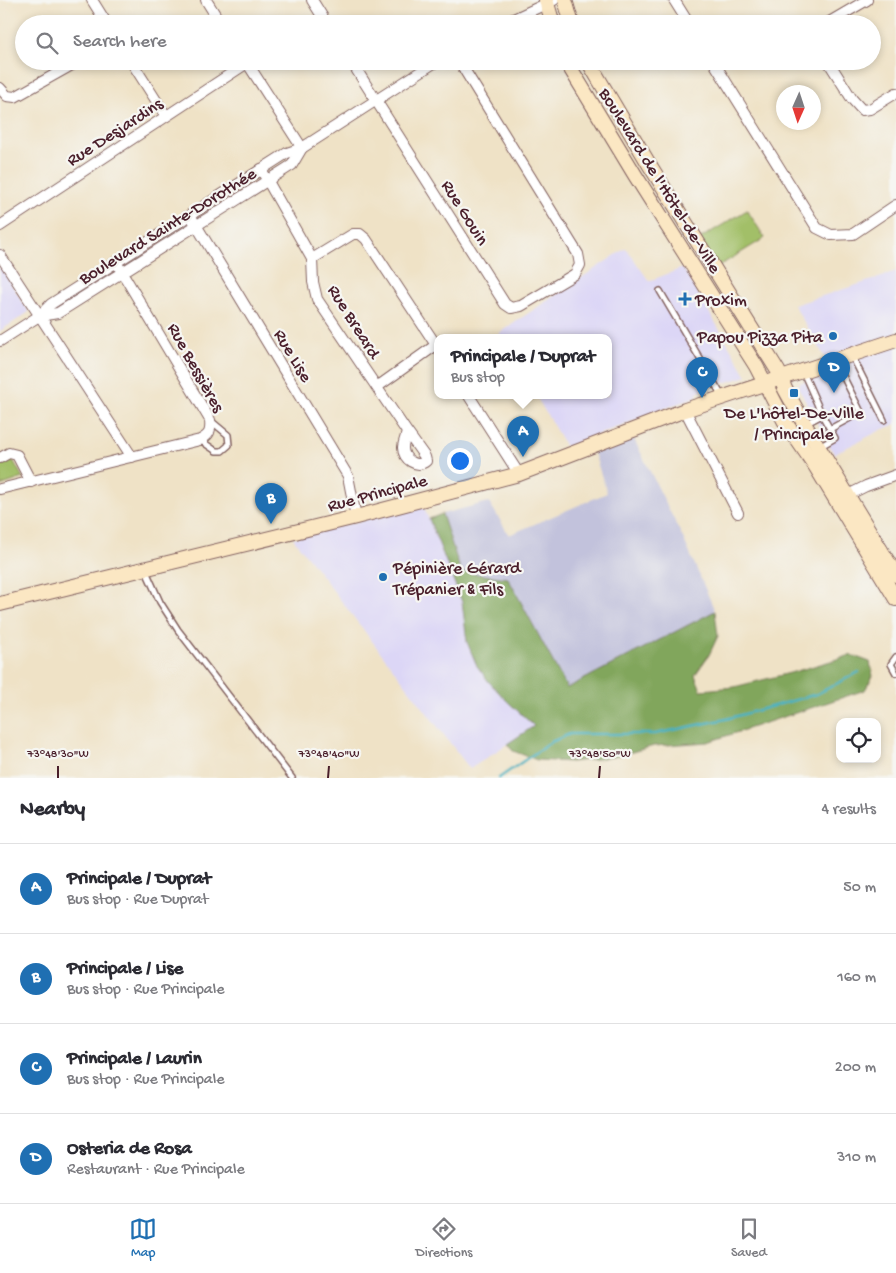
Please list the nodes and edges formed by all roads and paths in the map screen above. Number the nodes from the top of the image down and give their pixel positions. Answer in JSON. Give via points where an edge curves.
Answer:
{"nodes":[{"id":1,"x":92,"y":0,"type":"edge"},
{"id":2,"x":206,"y":0,"type":"edge"},
{"id":3,"x":312,"y":0,"type":"edge"},
{"id":4,"x":565,"y":0,"type":"edge"},
{"id":5,"x":674,"y":0,"type":"edge"},
{"id":6,"x":867,"y":0,"type":"edge"},
{"id":7,"x":548,"y":1,"type":"edge"},
{"id":8,"x":101,"y":15,"type":"edge"},
{"id":9,"x":215,"y":15,"type":"edge"},
{"id":10,"x":321,"y":15,"type":"edge"},
{"id":11,"x":520,"y":15,"type":"edge"},
{"id":12,"x":551,"y":15,"type":"edge"},
{"id":13,"x":569,"y":15,"type":"edge"},
{"id":14,"x":683,"y":15,"type":"edge"},
{"id":15,"x":841,"y":15,"type":"edge"},
{"id":16,"x":63,"y":70,"type":"edge"},
{"id":17,"x":137,"y":70,"type":"edge"},
{"id":18,"x":234,"y":70,"type":"edge"},
{"id":19,"x":251,"y":70,"type":"edge"},
{"id":20,"x":357,"y":70,"type":"edge"},
{"id":21,"x":423,"y":70,"type":"edge"},
{"id":22,"x":465,"y":70,"type":"edge"},
{"id":23,"x":571,"y":70,"type":"edge"},
{"id":24,"x":593,"y":70,"type":"edge"},
{"id":25,"x":719,"y":70,"type":"edge"},
{"id":26,"x":834,"y":70,"type":"edge"},
{"id":27,"x":0,"y":88,"type":"edge"},
{"id":28,"x":896,"y":93,"type":"edge"},
{"id":29,"x":375,"y":100,"type":"junction"},
{"id":30,"x":166,"y":116,"type":"junction"},
{"id":31,"x":302,"y":148,"type":"junction"},
{"id":32,"x":261,"y":169,"type":"junction"},
{"id":33,"x":268,"y":180,"type":"junction"},
{"id":34,"x":896,"y":205,"type":"edge"},
{"id":35,"x":190,"y":215,"type":"junction"},
{"id":36,"x":196,"y":225,"type":"junction"},
{"id":37,"x":0,"y":226,"type":"edge"},
{"id":38,"x":0,"y":255,"type":"edge"},
{"id":39,"x":312,"y":259,"type":"junction"},
{"id":40,"x":116,"y":262,"type":"junction"},
{"id":41,"x":123,"y":272,"type":"junction"},
{"id":42,"x":721,"y":282,"type":"junction"},
{"id":43,"x":660,"y":291,"type":"dead end"},
{"id":44,"x":707,"y":291,"type":"junction"},
{"id":45,"x":739,"y":308,"type":"junction"},
{"id":46,"x":39,"y":316,"type":"junction"},
{"id":47,"x":724,"y":316,"type":"junction"},
{"id":48,"x":896,"y":340,"type":"edge"},
{"id":49,"x":0,"y":341,"type":"edge"},
{"id":50,"x":434,"y":342,"type":"edge"},
{"id":51,"x":434,"y":349,"type":"edge"},
{"id":52,"x":851,"y":354,"type":"junction"},
{"id":53,"x":835,"y":360,"type":"junction"},
{"id":54,"x":802,"y":371,"type":"junction"},
{"id":55,"x":781,"y":378,"type":"junction"},
{"id":56,"x":766,"y":383,"type":"junction"},
{"id":57,"x":377,"y":387,"type":"junction"},
{"id":58,"x":723,"y":398,"type":"junction"},
{"id":59,"x":471,"y":399,"type":"edge"},
{"id":60,"x":685,"y":410,"type":"junction"},
{"id":61,"x":822,"y":415,"type":"junction"},
{"id":62,"x":210,"y":420,"type":"junction"},
{"id":63,"x":884,"y":420,"type":"dead end"},
{"id":64,"x":805,"y":424,"type":"junction"},
{"id":65,"x":830,"y":428,"type":"junction"},
{"id":66,"x":407,"y":432,"type":"dead end"},
{"id":67,"x":200,"y":440,"type":"junction"},
{"id":68,"x":819,"y":447,"type":"junction"},
{"id":69,"x":132,"y":457,"type":"junction"},
{"id":70,"x":0,"y":458,"type":"edge"},
{"id":71,"x":519,"y":474,"type":"junction"},
{"id":72,"x":896,"y":475,"type":"edge"},
{"id":73,"x":31,"y":482,"type":"junction"},
{"id":74,"x":0,"y":489,"type":"edge"},
{"id":75,"x":842,"y":499,"type":"junction"},
{"id":76,"x":738,"y":512,"type":"dead end"},
{"id":77,"x":356,"y":518,"type":"junction"},
{"id":78,"x":145,"y":568,"type":"junction"},
{"id":79,"x":893,"y":580,"type":"edge"},
{"id":80,"x":896,"y":599,"type":"edge"},
{"id":81,"x":0,"y":604,"type":"edge"},
{"id":82,"x":896,"y":657,"type":"edge"},
{"id":83,"x":896,"y":673,"type":"edge"},
{"id":84,"x":292,"y":778,"type":"edge"}],
"edges":[{"from":1,"to":8,"type":"street"},
{"from":2,"to":9,"type":"street"},
{"from":3,"to":10,"type":"street"},
{"from":4,"to":13,"type":"street"},
{"from":5,"to":14,"type":"street"},
{"from":6,"to":15,"type":"street"},
{"from":7,"to":11,"type":"street"},
{"from":7,"to":12,"type":"street"},
{"from":16,"to":27,"type":"street","via":[[15,97],[7,96]]},
{"from":17,"to":30,"type":"street"},
{"from":18,"to":30,"type":"street","name":"Rue Desjardins"},
{"from":19,"to":31,"type":"street"},
{"from":20,"to":29,"type":"street","name":"Rue Gouin"},
{"from":21,"to":29,"type":"street","name":"Boulevard Sainte-Dorothée"},
{"from":22,"to":29,"type":"street","name":"Rue Gouin","via":[[578,254],[580,265],[575,274],[521,306],[511,308],[505,304]]},
{"from":23,"to":44,"type":"street","name":"Boulevard de l'Hôtel-de-Ville"},
{"from":24,"to":42,"type":"street","name":"Boulevard de l'Hôtel-de-Ville"},
{"from":25,"to":34,"type":"street","via":[[818,228],[831,235],[853,234]]},
{"from":26,"to":28,"type":"street","via":[[862,110],[870,109]]},
{"from":29,"to":31,"type":"street","name":"Boulevard Sainte-Dorothée"},
{"from":30,"to":37,"type":"street","name":"Rue Desjardins"},
{"from":31,"to":32,"type":"street","name":"Boulevard Sainte-Dorothée"},
{"from":31,"to":33,"type":"street","name":"Boulevard Sainte-Dorothée","via":[[292,165]]},
{"from":32,"to":33,"type":"street","name":"Rue Breard"},
{"from":32,"to":35,"type":"street","name":"Boulevard Sainte-Dorothée"},
{"from":33,"to":36,"type":"street","name":"Boulevard Sainte-Dorothée"},
{"from":33,"to":39,"type":"street","name":"Rue Breard"},
{"from":35,"to":36,"type":"street","name":"Rue Lise"},
{"from":35,"to":40,"type":"street","name":"Boulevard Sainte-Dorothée"},
{"from":36,"to":41,"type":"street","name":"Boulevard Sainte-Dorothée"},
{"from":36,"to":77,"type":"street","name":"Rue Lise","via":[[348,476]]},
{"from":38,"to":46,"type":"street"},
{"from":39,"to":50,"type":"street","via":[[353,234],[360,234]]},
{"from":39,"to":57,"type":"street","name":"Rue Breard","via":[[317,300]]},
{"from":40,"to":41,"type":"street","name":"Rue Bessières"},
{"from":40,"to":46,"type":"street","name":"Boulevard Sainte-Dorothée","via":[[51,304]]},
{"from":41,"to":46,"type":"street","name":"Boulevard Sainte-Dorothée","via":[[58,313]]},
{"from":41,"to":62,"type":"street","name":"Rue Bessières"},
{"from":42,"to":44,"type":"street"},
{"from":42,"to":45,"type":"street","name":"Boulevard de l'Hôtel-de-Ville"},
{"from":43,"to":58,"type":"lane"},
{"from":44,"to":47,"type":"street","name":"Boulevard de l'Hôtel-de-Ville"},
{"from":45,"to":47,"type":"street"},
{"from":45,"to":55,"type":"street","name":"Boulevard de l'Hôtel-de-Ville"},
{"from":46,"to":49,"type":"street","name":"Boulevard Sainte-Dorothée"},
{"from":46,"to":69,"type":"street"},
{"from":47,"to":56,"type":"street","name":"Boulevard de l'Hôtel-de-Ville"},
{"from":48,"to":52,"type":"street","name":"Rue Principale"},
{"from":51,"to":57,"type":"street"},
{"from":52,"to":53,"type":"street","name":"Rue Principale"},
{"from":52,"to":63,"type":"lane"},
{"from":53,"to":54,"type":"street","name":"Rue Principale"},
{"from":53,"to":65,"type":"lane","via":[[861,412]]},
{"from":54,"to":55,"type":"street","name":"Rue Principale"},
{"from":54,"to":61,"type":"lane"},
{"from":55,"to":56,"type":"street","name":"Rue Principale"},
{"from":55,"to":64,"type":"street","name":"Boulevard de l'Hôtel-de-Ville"},
{"from":56,"to":58,"type":"street","name":"Rue Principale"},
{"from":56,"to":75,"type":"street","name":"Boulevard de l'Hôtel-de-Ville","via":[[785,422]]},
{"from":57,"to":66,"type":"street","name":"Rue Breard"},
{"from":58,"to":60,"type":"street","name":"Rue Principale"},
{"from":59,"to":71,"type":"street"},
{"from":60,"to":71,"type":"street","name":"Rue Principale"},
{"from":60,"to":76,"type":"street"},
{"from":61,"to":64,"type":"lane"},
{"from":61,"to":65,"type":"lane"},
{"from":62,"to":67,"type":"street","name":"Rue Bessières","via":[[211,430]]},
{"from":62,"to":67,"type":"lane","via":[[228,435],[229,445],[222,451],[216,451]]},
{"from":64,"to":68,"type":"street","name":"Boulevard de l'Hôtel-de-Ville"},
{"from":65,"to":68,"type":"lane","via":[[835,438]]},
{"from":67,"to":69,"type":"street"},
{"from":68,"to":75,"type":"street","name":"Boulevard de l'Hôtel-de-Ville"},
{"from":69,"to":73,"type":"street"},
{"from":70,"to":73,"type":"street","via":[[9,452],[17,455]]},
{"from":71,"to":77,"type":"street","name":"Rue Principale"},
{"from":72,"to":75,"type":"street"},
{"from":73,"to":74,"type":"street"},
{"from":75,"to":79,"type":"street","name":"Boulevard de l'Hôtel-de-Ville"},
{"from":77,"to":78,"type":"street","name":"Rue Principale"},
{"from":78,"to":81,"type":"street","name":"Rue Principale"},
{"from":78,"to":84,"type":"lane","via":[[160,602],[178,630]]},
{"from":79,"to":80,"type":"street","name":"Boulevard de l'Hôtel-de-Ville"},
{"from":82,"to":83,"type":"lane","via":[[891,664]]}]}
